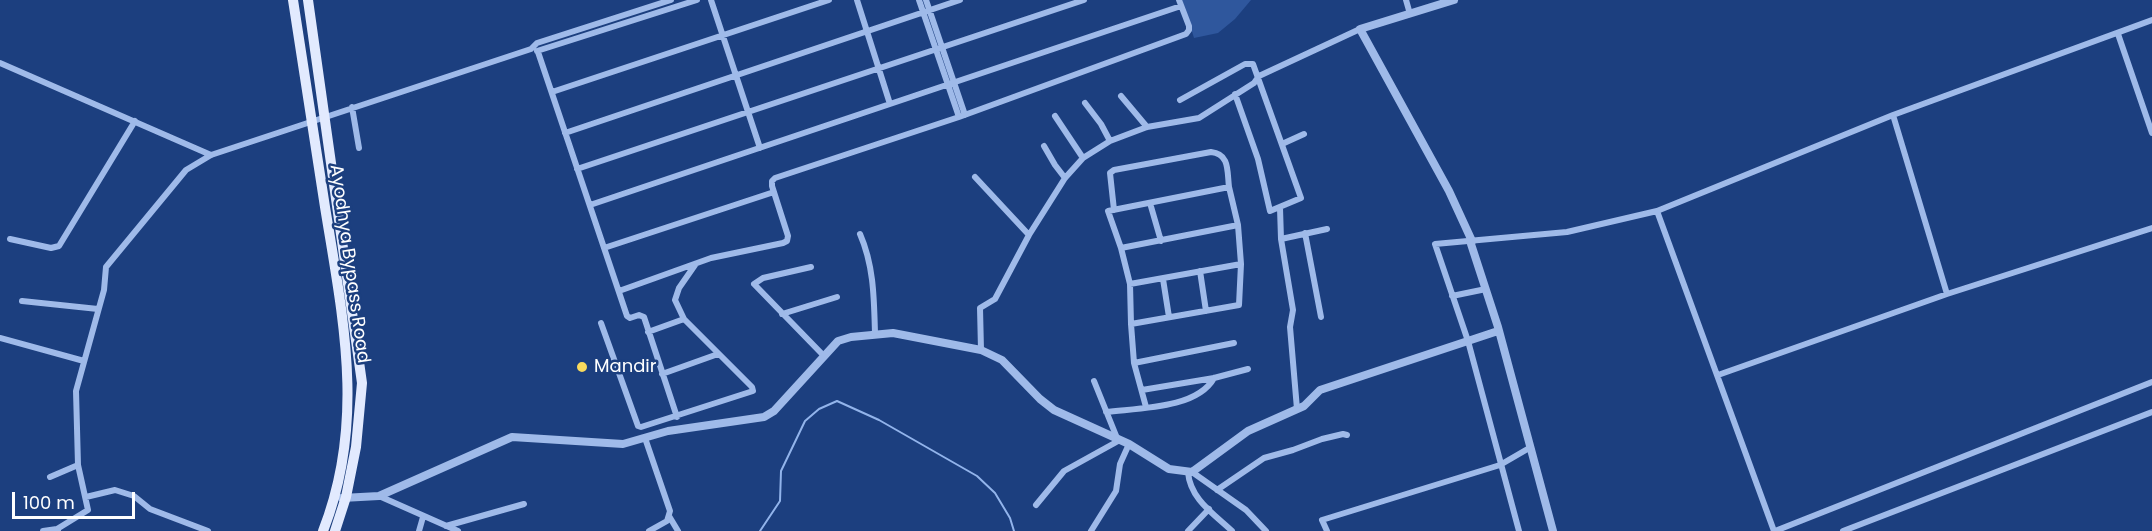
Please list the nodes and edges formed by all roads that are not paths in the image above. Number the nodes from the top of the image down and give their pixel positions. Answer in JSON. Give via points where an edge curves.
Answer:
{"nodes":[{"id":1,"x":293,"y":0,"type":"edge"},
{"id":2,"x":308,"y":0,"type":"edge"},
{"id":3,"x":671,"y":0,"type":"edge"},
{"id":4,"x":697,"y":0,"type":"edge"},
{"id":5,"x":711,"y":0,"type":"edge"},
{"id":6,"x":830,"y":0,"type":"edge"},
{"id":7,"x":857,"y":0,"type":"edge"},
{"id":8,"x":919,"y":0,"type":"edge"},
{"id":9,"x":926,"y":0,"type":"edge"},
{"id":10,"x":960,"y":0,"type":"edge"},
{"id":11,"x":1084,"y":0,"type":"edge"},
{"id":12,"x":1406,"y":0,"type":"edge"},
{"id":13,"x":1454,"y":0,"type":"edge"},
{"id":14,"x":1180,"y":3,"type":"edge"},
{"id":15,"x":926,"y":11,"type":"junction"},
{"id":16,"x":1410,"y":14,"type":"junction"},
{"id":17,"x":2152,"y":20,"type":"edge"},
{"id":18,"x":1360,"y":29,"type":"junction"},
{"id":19,"x":867,"y":30,"type":"junction"},
{"id":20,"x":2118,"y":34,"type":"junction"},
{"id":21,"x":722,"y":36,"type":"junction"},
{"id":22,"x":531,"y":49,"type":"junction"},
{"id":23,"x":939,"y":49,"type":"junction"},
{"id":24,"x":538,"y":52,"type":"junction"},
{"id":25,"x":0,"y":63,"type":"edge"},
{"id":26,"x":879,"y":69,"type":"junction"},
{"id":27,"x":736,"y":76,"type":"junction"},
{"id":28,"x":1259,"y":76,"type":"junction"},
{"id":29,"x":951,"y":84,"type":"junction"},
{"id":30,"x":552,"y":92,"type":"junction"},
{"id":31,"x":1235,"y":94,"type":"junction"},
{"id":32,"x":1121,"y":96,"type":"dead end"},
{"id":33,"x":1180,"y":100,"type":"dead end"},
{"id":34,"x":1084,"y":103,"type":"dead end"},
{"id":35,"x":890,"y":104,"type":"junction"},
{"id":36,"x":352,"y":107,"type":"junction"},
{"id":37,"x":748,"y":112,"type":"junction"},
{"id":38,"x":1893,"y":115,"type":"junction"},
{"id":39,"x":962,"y":116,"type":"junction"},
{"id":40,"x":1056,"y":116,"type":"dead end"},
{"id":41,"x":323,"y":118,"type":"junction"},
{"id":42,"x":311,"y":120,"type":"junction"},
{"id":43,"x":135,"y":121,"type":"junction"},
{"id":44,"x":1147,"y":127,"type":"junction"},
{"id":45,"x":565,"y":133,"type":"junction"},
{"id":46,"x":2152,"y":133,"type":"edge"},
{"id":47,"x":1304,"y":134,"type":"dead end"},
{"id":48,"x":1110,"y":141,"type":"junction"},
{"id":49,"x":1282,"y":144,"type":"junction"},
{"id":50,"x":1044,"y":146,"type":"dead end"},
{"id":51,"x":359,"y":148,"type":"dead end"},
{"id":52,"x":760,"y":148,"type":"junction"},
{"id":53,"x":210,"y":154,"type":"junction"},
{"id":54,"x":1083,"y":158,"type":"junction"},
{"id":55,"x":577,"y":169,"type":"junction"},
{"id":56,"x":975,"y":177,"type":"dead end"},
{"id":57,"x":1065,"y":178,"type":"junction"},
{"id":58,"x":1229,"y":187,"type":"junction"},
{"id":59,"x":774,"y":192,"type":"junction"},
{"id":60,"x":1150,"y":202,"type":"junction"},
{"id":61,"x":590,"y":205,"type":"junction"},
{"id":62,"x":1280,"y":208,"type":"junction"},
{"id":63,"x":1114,"y":210,"type":"junction"},
{"id":64,"x":1657,"y":211,"type":"junction"},
{"id":65,"x":1238,"y":225,"type":"junction"},
{"id":66,"x":2152,"y":228,"type":"edge"},
{"id":67,"x":1327,"y":229,"type":"dead end"},
{"id":68,"x":1305,"y":233,"type":"junction"},
{"id":69,"x":860,"y":234,"type":"dead end"},
{"id":70,"x":1029,"y":235,"type":"junction"},
{"id":71,"x":10,"y":239,"type":"dead end"},
{"id":72,"x":1281,"y":239,"type":"junction"},
{"id":73,"x":1161,"y":241,"type":"junction"},
{"id":74,"x":1472,"y":241,"type":"junction"},
{"id":75,"x":604,"y":248,"type":"junction"},
{"id":76,"x":1121,"y":248,"type":"junction"},
{"id":77,"x":695,"y":264,"type":"junction"},
{"id":78,"x":1240,"y":264,"type":"junction"},
{"id":79,"x":811,"y":267,"type":"dead end"},
{"id":80,"x":1200,"y":272,"type":"junction"},
{"id":81,"x":1163,"y":279,"type":"junction"},
{"id":82,"x":1130,"y":284,"type":"junction"},
{"id":83,"x":1485,"y":289,"type":"junction"},
{"id":84,"x":619,"y":291,"type":"junction"},
{"id":85,"x":1947,"y":294,"type":"junction"},
{"id":86,"x":1452,"y":296,"type":"junction"},
{"id":87,"x":837,"y":297,"type":"dead end"},
{"id":88,"x":22,"y":301,"type":"dead end"},
{"id":89,"x":98,"y":309,"type":"junction"},
{"id":90,"x":1206,"y":311,"type":"junction"},
{"id":91,"x":782,"y":314,"type":"junction"},
{"id":92,"x":1321,"y":316,"type":"dead end"},
{"id":93,"x":1169,"y":317,"type":"junction"},
{"id":94,"x":684,"y":320,"type":"junction"},
{"id":95,"x":602,"y":323,"type":"dead end"},
{"id":96,"x":1131,"y":324,"type":"junction"},
{"id":97,"x":1498,"y":331,"type":"junction"},
{"id":98,"x":648,"y":332,"type":"junction"},
{"id":99,"x":875,"y":334,"type":"junction"},
{"id":100,"x":0,"y":338,"type":"edge"},
{"id":101,"x":1468,"y":341,"type":"junction"},
{"id":102,"x":1234,"y":343,"type":"dead end"},
{"id":103,"x":981,"y":350,"type":"junction"},
{"id":104,"x":718,"y":354,"type":"junction"},
{"id":105,"x":824,"y":356,"type":"junction"},
{"id":106,"x":84,"y":361,"type":"junction"},
{"id":107,"x":1134,"y":363,"type":"junction"},
{"id":108,"x":1248,"y":369,"type":"dead end"},
{"id":109,"x":662,"y":374,"type":"junction"},
{"id":110,"x":1718,"y":375,"type":"junction"},
{"id":111,"x":1214,"y":378,"type":"junction"},
{"id":112,"x":1094,"y":381,"type":"dead end"},
{"id":113,"x":2152,"y":382,"type":"edge"},
{"id":114,"x":1142,"y":390,"type":"junction"},
{"id":115,"x":1146,"y":407,"type":"junction"},
{"id":116,"x":1297,"y":409,"type":"junction"},
{"id":117,"x":1106,"y":412,"type":"junction"},
{"id":118,"x":2152,"y":412,"type":"edge"},
{"id":119,"x":677,"y":417,"type":"junction"},
{"id":120,"x":1347,"y":435,"type":"dead end"},
{"id":121,"x":645,"y":438,"type":"junction"},
{"id":122,"x":1122,"y":441,"type":"junction"},
{"id":123,"x":1531,"y":447,"type":"junction"},
{"id":124,"x":78,"y":465,"type":"junction"},
{"id":125,"x":1500,"y":465,"type":"junction"},
{"id":126,"x":1190,"y":472,"type":"junction"},
{"id":127,"x":50,"y":477,"type":"dead end"},
{"id":128,"x":1217,"y":490,"type":"junction"},
{"id":129,"x":86,"y":496,"type":"junction"},
{"id":130,"x":379,"y":496,"type":"junction"},
{"id":131,"x":341,"y":499,"type":"junction"},
{"id":132,"x":524,"y":504,"type":"dead end"},
{"id":133,"x":1036,"y":505,"type":"dead end"},
{"id":134,"x":1209,"y":509,"type":"junction"},
{"id":135,"x":669,"y":515,"type":"junction"},
{"id":136,"x":423,"y":517,"type":"junction"},
{"id":137,"x":445,"y":526,"type":"junction"},
{"id":138,"x":57,"y":530,"type":"edge"},
{"id":139,"x":43,"y":531,"type":"edge"},
{"id":140,"x":208,"y":531,"type":"edge"},
{"id":141,"x":323,"y":531,"type":"edge"},
{"id":142,"x":335,"y":531,"type":"edge"},
{"id":143,"x":418,"y":531,"type":"edge"},
{"id":144,"x":458,"y":531,"type":"edge"},
{"id":145,"x":649,"y":531,"type":"edge"},
{"id":146,"x":678,"y":531,"type":"edge"},
{"id":147,"x":1091,"y":531,"type":"edge"},
{"id":148,"x":1188,"y":531,"type":"edge"},
{"id":149,"x":1232,"y":531,"type":"edge"},
{"id":150,"x":1266,"y":531,"type":"edge"},
{"id":151,"x":1327,"y":531,"type":"edge"},
{"id":152,"x":1519,"y":531,"type":"edge"},
{"id":153,"x":1553,"y":531,"type":"edge"},
{"id":154,"x":1774,"y":531,"type":"edge"},
{"id":155,"x":1843,"y":531,"type":"edge"}],
"edges":[{"from":1,"to":42,"type":"main road","name":"Ayodhya Bypass Road"},
{"from":2,"to":41,"type":"main road","name":"Ayodhya Bypass Road"},
{"from":3,"to":22,"type":"street","via":[[537,43]]},
{"from":4,"to":24,"type":"street"},
{"from":5,"to":21,"type":"street"},
{"from":6,"to":21,"type":"street"},
{"from":7,"to":19,"type":"street"},
{"from":8,"to":15,"type":"street"},
{"from":9,"to":15,"type":"street"},
{"from":10,"to":15,"type":"street"},
{"from":11,"to":23,"type":"street"},
{"from":12,"to":16,"type":"street"},
{"from":13,"to":16,"type":"street"},
{"from":14,"to":29,"type":"street"},
{"from":14,"to":39,"type":"street","via":[[1189,26],[1186,34]]},
{"from":15,"to":19,"type":"street"},
{"from":15,"to":23,"type":"street"},
{"from":16,"to":18,"type":"street"},
{"from":17,"to":20,"type":"street"},
{"from":18,"to":28,"type":"street"},
{"from":18,"to":74,"type":"street"},
{"from":19,"to":26,"type":"street"},
{"from":19,"to":27,"type":"street"},
{"from":20,"to":38,"type":"street"},
{"from":20,"to":46,"type":"street"},
{"from":21,"to":27,"type":"street"},
{"from":21,"to":30,"type":"street"},
{"from":22,"to":24,"type":"street"},
{"from":22,"to":36,"type":"street"},
{"from":23,"to":26,"type":"street"},
{"from":23,"to":29,"type":"street"},
{"from":24,"to":30,"type":"street"},
{"from":25,"to":43,"type":"street"},
{"from":26,"to":35,"type":"street"},
{"from":26,"to":37,"type":"street"},
{"from":27,"to":37,"type":"street"},
{"from":27,"to":45,"type":"street"},
{"from":28,"to":31,"type":"street"},
{"from":28,"to":33,"type":"street","via":[[1253,64],[1245,64]]},
{"from":28,"to":49,"type":"street"},
{"from":29,"to":35,"type":"street"},
{"from":29,"to":39,"type":"street"},
{"from":30,"to":45,"type":"street"},
{"from":31,"to":44,"type":"street","via":[[1198,118]]},
{"from":31,"to":62,"type":"street","via":[[1258,159],[1270,211]]},
{"from":32,"to":44,"type":"street"},
{"from":34,"to":48,"type":"street"},
{"from":35,"to":52,"type":"street"},
{"from":36,"to":41,"type":"street"},
{"from":36,"to":51,"type":"street"},
{"from":37,"to":52,"type":"street"},
{"from":37,"to":55,"type":"street"},
{"from":38,"to":64,"type":"street"},
{"from":38,"to":85,"type":"street"},
{"from":39,"to":59,"type":"street","via":[[775,178]]},
{"from":40,"to":54,"type":"street"},
{"from":41,"to":42,"type":"street"},
{"from":41,"to":131,"type":"main road","name":"Ayodhya Bypass Road","via":[[362,383],[356,447]]},
{"from":42,"to":53,"type":"street"},
{"from":42,"to":131,"type":"main road","name":"Ayodhya Bypass Road","via":[[349,386]]},
{"from":43,"to":53,"type":"street"},
{"from":43,"to":71,"type":"street","via":[[58,246]]},
{"from":44,"to":48,"type":"street"},
{"from":45,"to":55,"type":"street"},
{"from":47,"to":49,"type":"street"},
{"from":48,"to":54,"type":"street"},
{"from":49,"to":62,"type":"street","via":[[1301,198]]},
{"from":50,"to":57,"type":"street"},
{"from":52,"to":61,"type":"street"},
{"from":53,"to":89,"type":"street","via":[[186,171],[106,267]]},
{"from":54,"to":57,"type":"street"},
{"from":55,"to":61,"type":"street"},
{"from":56,"to":70,"type":"street"},
{"from":57,"to":70,"type":"street"},
{"from":58,"to":60,"type":"street"},
{"from":58,"to":63,"type":"street","via":[[1225,158],[1220,153],[1114,170],[1109,179]]},
{"from":58,"to":65,"type":"street"},
{"from":59,"to":75,"type":"street"},
{"from":59,"to":77,"type":"street","via":[[787,241]]},
{"from":60,"to":63,"type":"street"},
{"from":60,"to":73,"type":"street"},
{"from":61,"to":75,"type":"street"},
{"from":62,"to":72,"type":"street"},
{"from":63,"to":76,"type":"street","via":[[1108,211]]},
{"from":64,"to":74,"type":"street","via":[[1567,231]]},
{"from":64,"to":110,"type":"street"},
{"from":65,"to":73,"type":"street"},
{"from":65,"to":78,"type":"street"},
{"from":66,"to":85,"type":"street"},
{"from":67,"to":68,"type":"street"},
{"from":68,"to":72,"type":"street"},
{"from":68,"to":92,"type":"street"},
{"from":69,"to":99,"type":"street","via":[[873,276]]},
{"from":70,"to":103,"type":"street","via":[[995,299],[980,308]]},
{"from":72,"to":116,"type":"street","via":[[1293,310],[1290,327]]},
{"from":73,"to":76,"type":"street"},
{"from":74,"to":83,"type":"street"},
{"from":74,"to":86,"type":"street","via":[[1435,244]]},
{"from":75,"to":84,"type":"street"},
{"from":76,"to":82,"type":"street"},
{"from":77,"to":84,"type":"street"},
{"from":77,"to":94,"type":"street","via":[[675,300]]},
{"from":78,"to":80,"type":"street"},
{"from":78,"to":90,"type":"street","via":[[1239,305]]},
{"from":79,"to":91,"type":"street","via":[[754,284]]},
{"from":80,"to":81,"type":"street"},
{"from":80,"to":90,"type":"street"},
{"from":81,"to":82,"type":"street"},
{"from":81,"to":93,"type":"street"},
{"from":82,"to":96,"type":"street"},
{"from":83,"to":86,"type":"street"},
{"from":83,"to":97,"type":"street"},
{"from":84,"to":98,"type":"street","via":[[628,318],[642,315]]},
{"from":85,"to":110,"type":"street"},
{"from":86,"to":101,"type":"street"},
{"from":87,"to":91,"type":"street"},
{"from":88,"to":89,"type":"street"},
{"from":89,"to":106,"type":"street"},
{"from":90,"to":93,"type":"street"},
{"from":91,"to":105,"type":"street"},
{"from":93,"to":96,"type":"street"},
{"from":94,"to":98,"type":"street"},
{"from":94,"to":104,"type":"street"},
{"from":95,"to":119,"type":"street","via":[[638,426]]},
{"from":96,"to":107,"type":"street"},
{"from":97,"to":101,"type":"street"},
{"from":97,"to":123,"type":"street"},
{"from":98,"to":109,"type":"street"},
{"from":99,"to":103,"type":"street","via":[[893,333]]},
{"from":99,"to":105,"type":"street","via":[[838,341]]},
{"from":100,"to":106,"type":"street"},
{"from":101,"to":116,"type":"street","via":[[1320,390]]},
{"from":101,"to":125,"type":"street"},
{"from":102,"to":107,"type":"street"},
{"from":103,"to":122,"type":"street","via":[[1002,360],[1054,410]]},
{"from":104,"to":109,"type":"street"},
{"from":104,"to":119,"type":"street","via":[[753,391]]},
{"from":105,"to":121,"type":"street","via":[[764,417]]},
{"from":106,"to":124,"type":"street","via":[[76,391]]},
{"from":107,"to":114,"type":"street"},
{"from":108,"to":111,"type":"street"},
{"from":109,"to":119,"type":"street"},
{"from":110,"to":154,"type":"street"},
{"from":111,"to":114,"type":"street"},
{"from":111,"to":115,"type":"street","via":[[1209,386],[1184,402]]},
{"from":112,"to":117,"type":"street"},
{"from":113,"to":154,"type":"street"},
{"from":114,"to":115,"type":"street"},
{"from":115,"to":117,"type":"street"},
{"from":116,"to":126,"type":"street","via":[[1248,431]]},
{"from":117,"to":122,"type":"street"},
{"from":118,"to":155,"type":"street"},
{"from":120,"to":128,"type":"street","via":[[1320,439],[1264,458]]},
{"from":121,"to":130,"type":"street","via":[[623,444],[512,437]]},
{"from":121,"to":135,"type":"street"},
{"from":122,"to":126,"type":"street","via":[[1169,469]]},
{"from":122,"to":133,"type":"street","via":[[1064,471]]},
{"from":122,"to":147,"type":"street","via":[[1116,491]]},
{"from":123,"to":125,"type":"street"},
{"from":123,"to":153,"type":"street"},
{"from":124,"to":127,"type":"street"},
{"from":124,"to":129,"type":"street"},
{"from":125,"to":151,"type":"street","via":[[1322,520]]},
{"from":125,"to":152,"type":"street"},
{"from":126,"to":128,"type":"street"},
{"from":126,"to":134,"type":"street","via":[[1189,483],[1195,496]]},
{"from":128,"to":150,"type":"street","via":[[1246,510]]},
{"from":129,"to":138,"type":"street","via":[[88,510]]},
{"from":129,"to":140,"type":"street","via":[[115,490],[134,496],[150,509]]},
{"from":130,"to":131,"type":"street"},
{"from":130,"to":136,"type":"street"},
{"from":131,"to":141,"type":"main road","name":"Ayodhya Bypass Road"},
{"from":131,"to":142,"type":"main road","name":"Ayodhya Bypass Road"},
{"from":132,"to":137,"type":"street"},
{"from":134,"to":148,"type":"street"},
{"from":134,"to":149,"type":"street"},
{"from":135,"to":145,"type":"street","via":[[667,521]]},
{"from":135,"to":146,"type":"street"},
{"from":136,"to":137,"type":"street"},
{"from":136,"to":143,"type":"street"},
{"from":137,"to":144,"type":"street"},
{"from":138,"to":139,"type":"street"}]}
